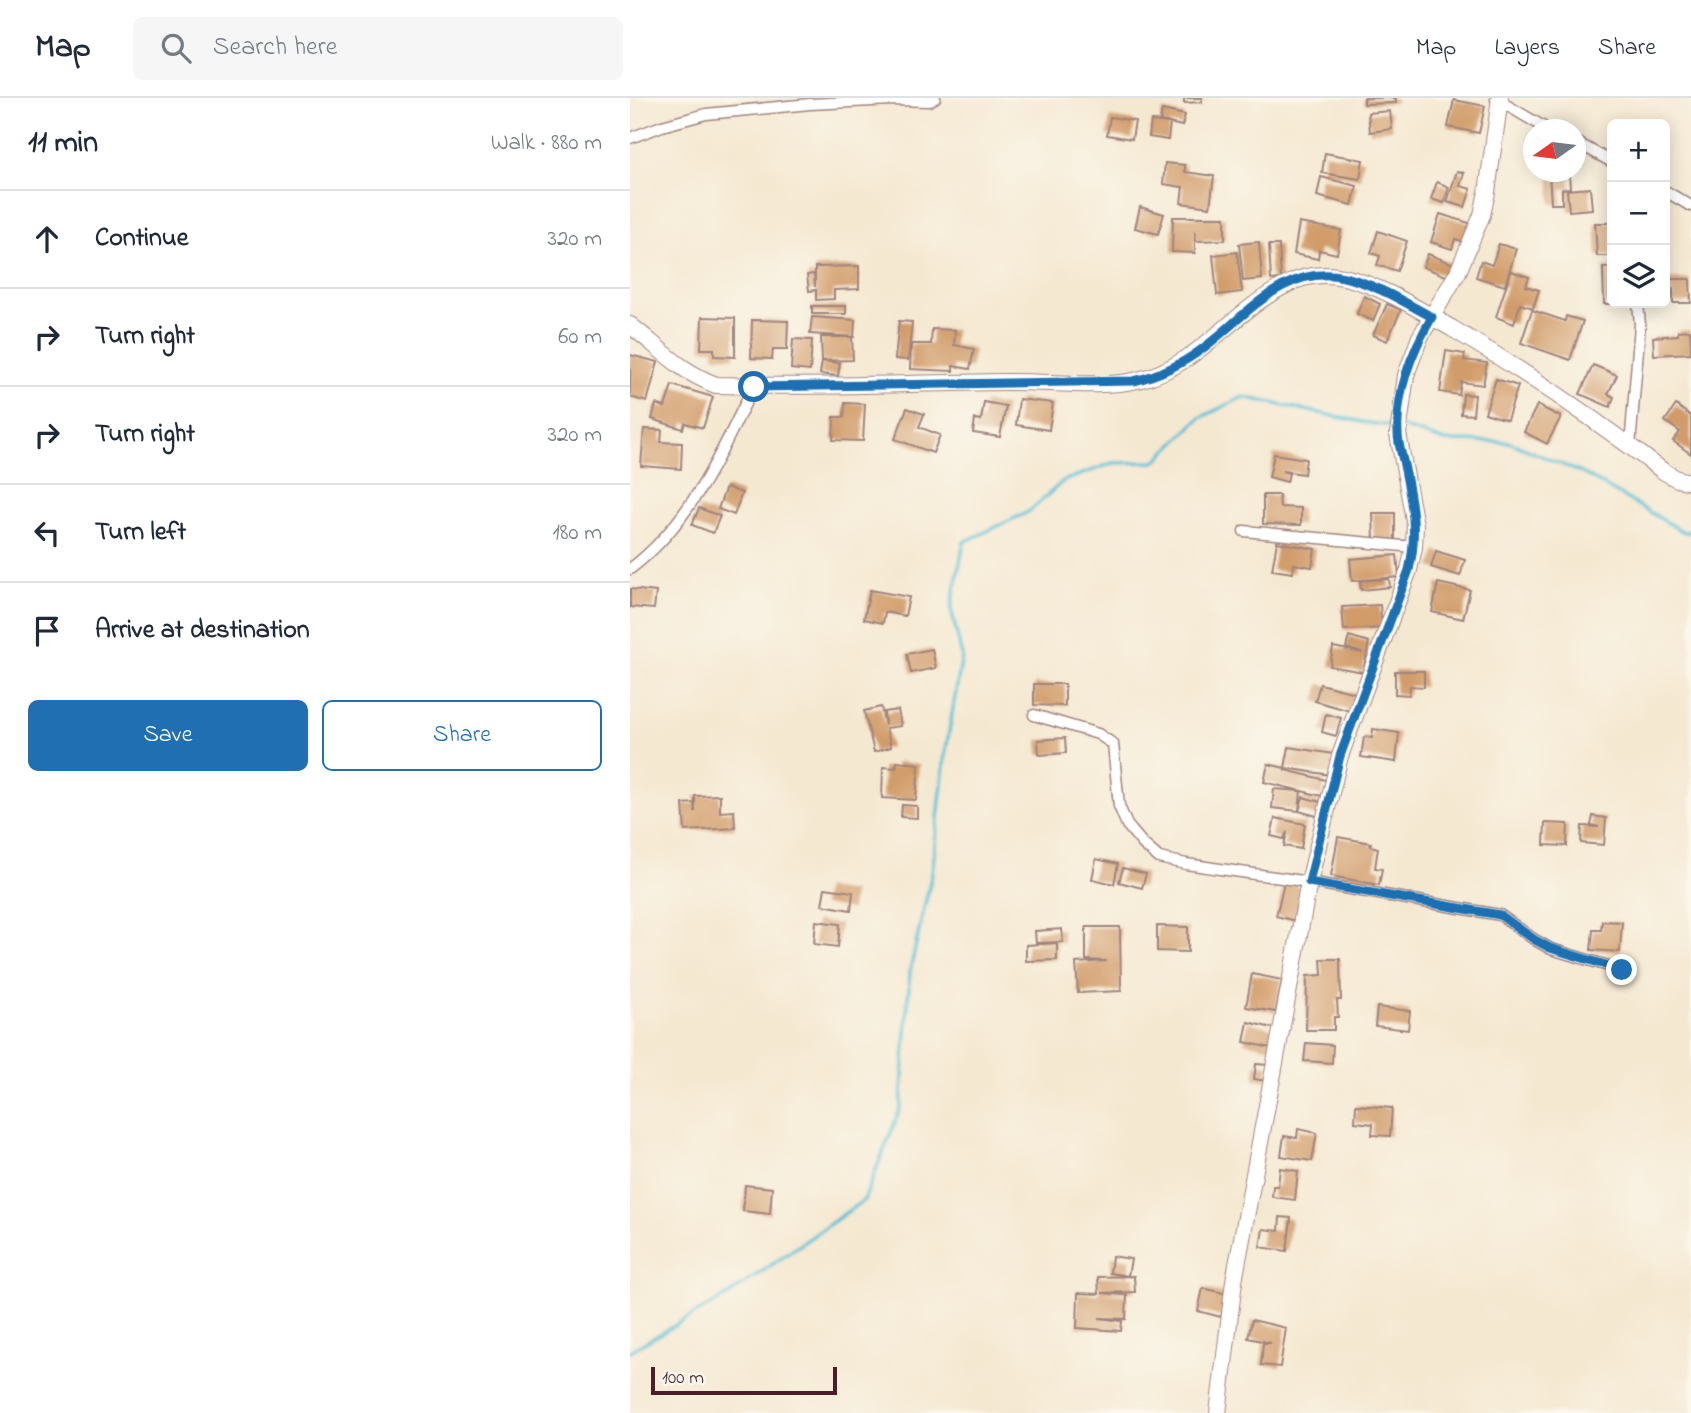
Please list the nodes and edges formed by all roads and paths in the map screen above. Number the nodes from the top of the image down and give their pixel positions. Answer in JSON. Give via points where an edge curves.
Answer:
{"nodes":[{"id":1,"x":935,"y":98,"type":"edge"},
{"id":2,"x":1498,"y":99,"type":"edge"},
{"id":3,"x":1531,"y":119,"type":"edge"},
{"id":4,"x":630,"y":138,"type":"edge"},
{"id":5,"x":1586,"y":148,"type":"edge"},
{"id":6,"x":1607,"y":159,"type":"edge"},
{"id":7,"x":1670,"y":194,"type":"edge"},
{"id":8,"x":1691,"y":206,"type":"edge"},
{"id":9,"x":1638,"y":308,"type":"edge"},
{"id":10,"x":1432,"y":317,"type":"junction"},
{"id":11,"x":630,"y":325,"type":"edge"},
{"id":12,"x":754,"y":387,"type":"junction"},
{"id":13,"x":1630,"y":446,"type":"junction"},
{"id":14,"x":1691,"y":482,"type":"edge"},
{"id":15,"x":1244,"y":531,"type":"dead end"},
{"id":16,"x":1414,"y":547,"type":"junction"},
{"id":17,"x":630,"y":569,"type":"edge"},
{"id":18,"x":1034,"y":715,"type":"dead end"},
{"id":19,"x":1309,"y":882,"type":"junction"},
{"id":20,"x":1622,"y":970,"type":"dead end"},
{"id":21,"x":1218,"y":1413,"type":"edge"}],
"edges":[{"from":1,"to":4,"type":"street","via":[[706,114]]},
{"from":2,"to":3,"type":"street"},
{"from":2,"to":10,"type":"street","via":[[1482,215],[1458,272]]},
{"from":5,"to":6,"type":"street"},
{"from":7,"to":8,"type":"street"},
{"from":9,"to":13,"type":"street"},
{"from":10,"to":12,"type":"street","via":[[1368,285],[1325,274],[1286,285],[1177,365],[1134,381]]},
{"from":10,"to":13,"type":"street","via":[[1515,365]]},
{"from":10,"to":16,"type":"street","via":[[1405,375],[1399,416]]},
{"from":11,"to":12,"type":"street","via":[[696,378],[716,385]]},
{"from":12,"to":17,"type":"street","via":[[697,494],[657,546]]},
{"from":13,"to":14,"type":"street","via":[[1663,471]]},
{"from":15,"to":16,"type":"street"},
{"from":16,"to":19,"type":"street","via":[[1340,756]]},
{"from":18,"to":19,"type":"street","via":[[1098,734],[1113,744],[1119,806],[1127,825],[1159,858]]},
{"from":19,"to":20,"type":"street","via":[[1500,915],[1550,948]]},
{"from":19,"to":21,"type":"street","via":[[1234,1280]]}]}
